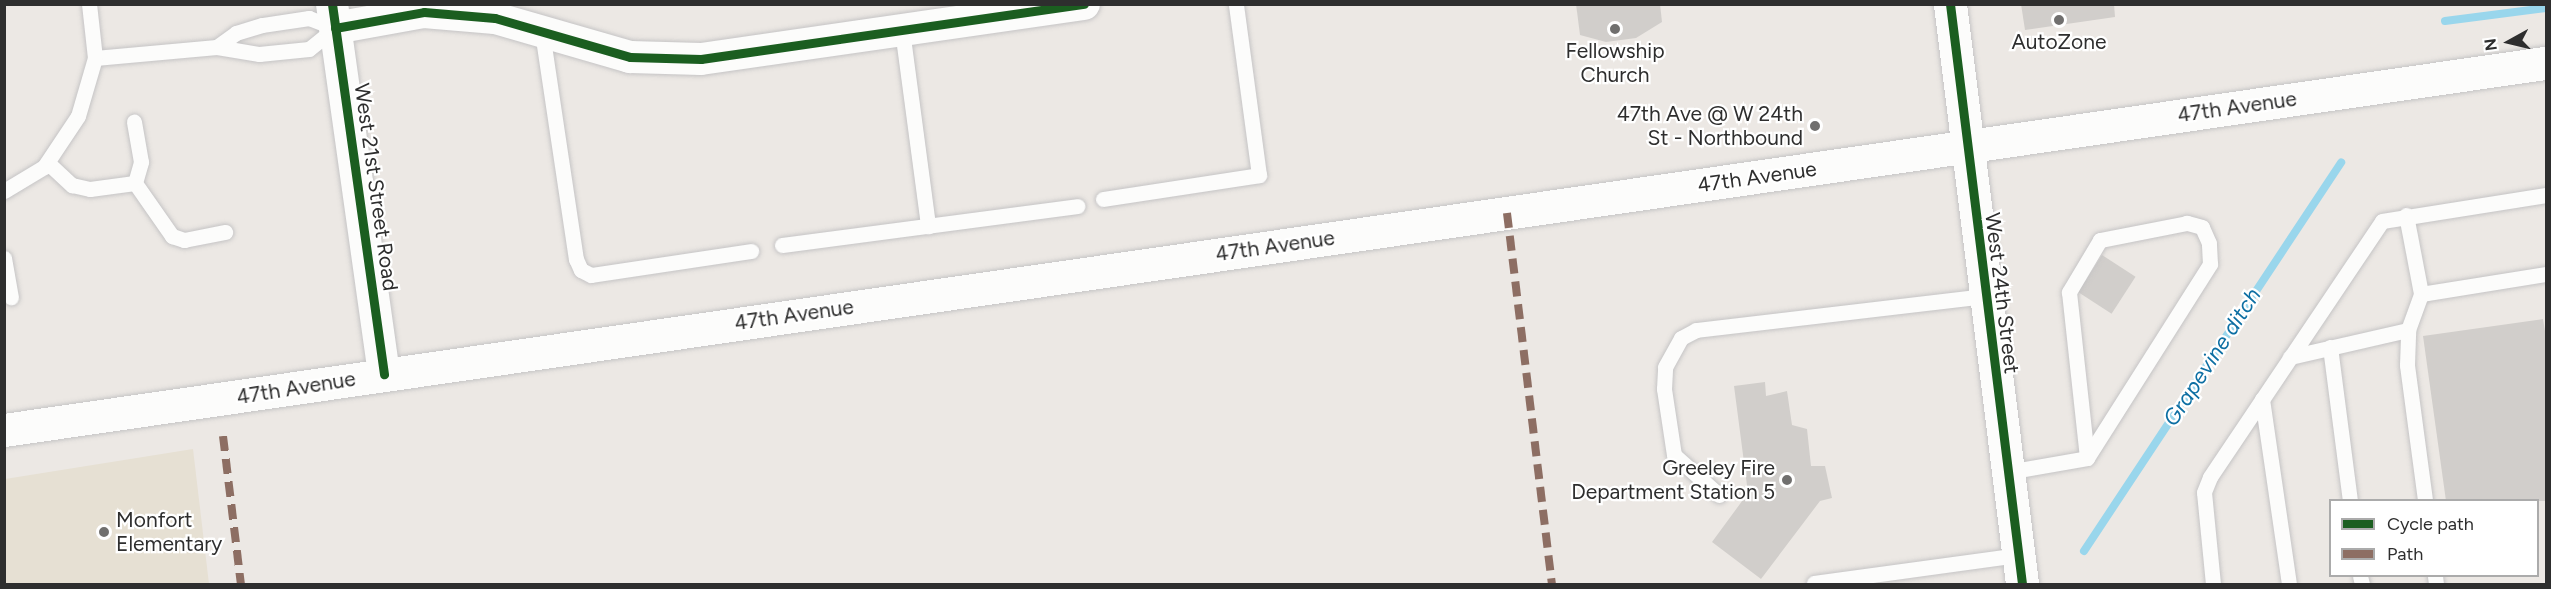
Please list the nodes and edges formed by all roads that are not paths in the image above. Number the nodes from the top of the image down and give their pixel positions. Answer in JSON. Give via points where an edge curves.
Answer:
{"nodes":[{"id":1,"x":89,"y":4,"type":"edge"},
{"id":2,"x":1084,"y":4,"type":"edge"},
{"id":3,"x":1236,"y":4,"type":"edge"},
{"id":4,"x":1950,"y":4,"type":"edge"},
{"id":5,"x":333,"y":16,"type":"edge"},
{"id":6,"x":902,"y":30,"type":"junction"},
{"id":7,"x":542,"y":32,"type":"junction"},
{"id":8,"x":217,"y":47,"type":"junction"},
{"id":9,"x":95,"y":58,"type":"junction"},
{"id":10,"x":2547,"y":63,"type":"edge"},
{"id":11,"x":134,"y":122,"type":"dead end"},
{"id":12,"x":1966,"y":146,"type":"junction"},
{"id":13,"x":48,"y":163,"type":"junction"},
{"id":14,"x":135,"y":183,"type":"junction"},
{"id":15,"x":4,"y":191,"type":"edge"},
{"id":16,"x":2547,"y":195,"type":"edge"},
{"id":17,"x":1103,"y":199,"type":"dead end"},
{"id":18,"x":1077,"y":206,"type":"dead end"},
{"id":19,"x":2406,"y":215,"type":"junction"},
{"id":20,"x":928,"y":226,"type":"junction"},
{"id":21,"x":225,"y":232,"type":"dead end"},
{"id":22,"x":782,"y":245,"type":"dead end"},
{"id":23,"x":751,"y":251,"type":"dead end"},
{"id":24,"x":4,"y":258,"type":"edge"},
{"id":25,"x":2547,"y":274,"type":"edge"},
{"id":26,"x":2421,"y":294,"type":"junction"},
{"id":27,"x":1984,"y":296,"type":"junction"},
{"id":28,"x":11,"y":297,"type":"dead end"},
{"id":29,"x":2408,"y":330,"type":"junction"},
{"id":30,"x":2330,"y":347,"type":"junction"},
{"id":31,"x":2290,"y":357,"type":"junction"},
{"id":32,"x":384,"y":374,"type":"junction"},
{"id":33,"x":2262,"y":399,"type":"junction"},
{"id":34,"x":4,"y":430,"type":"edge"},
{"id":35,"x":2087,"y":458,"type":"junction"},
{"id":36,"x":2007,"y":472,"type":"junction"},
{"id":37,"x":1719,"y":495,"type":"dead end"},
{"id":38,"x":2350,"y":499,"type":"edge"},
{"id":39,"x":2425,"y":499,"type":"edge"},
{"id":40,"x":2020,"y":570,"type":"edge"},
{"id":41,"x":1814,"y":583,"type":"edge"},
{"id":42,"x":2213,"y":585,"type":"edge"},
{"id":43,"x":2289,"y":585,"type":"edge"}],
"edges":[{"from":1,"to":9,"type":"lane"},
{"from":2,"to":6,"type":"street"},
{"from":3,"to":17,"type":"lane","via":[[1259,175]]},
{"from":4,"to":12,"type":"main road","name":"West 24th Street"},
{"from":5,"to":7,"type":"street","via":[[424,12],[495,18]]},
{"from":5,"to":8,"type":"lane","via":[[262,25],[236,33]]},
{"from":5,"to":8,"type":"lane","via":[[309,49],[249,54]]},
{"from":5,"to":32,"type":"street","name":"West 21st Street Road"},
{"from":6,"to":7,"type":"street","via":[[701,59],[630,57]]},
{"from":6,"to":20,"type":"lane"},
{"from":7,"to":23,"type":"lane","via":[[576,259],[581,270],[599,274]]},
{"from":8,"to":9,"type":"lane"},
{"from":9,"to":13,"type":"lane","via":[[78,116]]},
{"from":10,"to":12,"type":"main road","name":"47th Avenue"},
{"from":11,"to":14,"type":"lane","via":[[141,162]]},
{"from":12,"to":27,"type":"main road","name":"West 24th Street"},
{"from":12,"to":32,"type":"main road","name":"47th Avenue"},
{"from":13,"to":14,"type":"lane","via":[[72,185],[90,189]]},
{"from":13,"to":15,"type":"lane","via":[[24,182]]},
{"from":14,"to":21,"type":"lane","via":[[172,236],[184,240]]},
{"from":16,"to":19,"type":"lane"},
{"from":18,"to":20,"type":"lane"},
{"from":19,"to":26,"type":"lane"},
{"from":19,"to":31,"type":"lane","via":[[2382,221]]},
{"from":20,"to":22,"type":"lane"},
{"from":24,"to":28,"type":"lane"},
{"from":25,"to":26,"type":"lane"},
{"from":26,"to":29,"type":"lane"},
{"from":27,"to":36,"type":"main road","name":"West 24th Street"},
{"from":27,"to":37,"type":"lane","via":[[1695,330],[1681,338],[1665,367],[1664,389],[1674,455]]},
{"from":29,"to":30,"type":"lane"},
{"from":29,"to":39,"type":"lane","via":[[2407,365]]},
{"from":30,"to":31,"type":"lane"},
{"from":30,"to":38,"type":"lane"},
{"from":31,"to":33,"type":"lane"},
{"from":32,"to":34,"type":"main road","name":"47th Avenue"},
{"from":33,"to":42,"type":"lane","via":[[2204,492]]},
{"from":33,"to":43,"type":"lane"},
{"from":35,"to":35,"type":"lane","via":[[2210,264],[2209,243],[2202,227],[2187,223],[2107,236],[2100,240],[2069,292]]},
{"from":35,"to":36,"type":"lane"},
{"from":36,"to":40,"type":"main road","name":"West 24th Street"},
{"from":40,"to":41,"type":"lane","via":[[1890,573]]}]}
